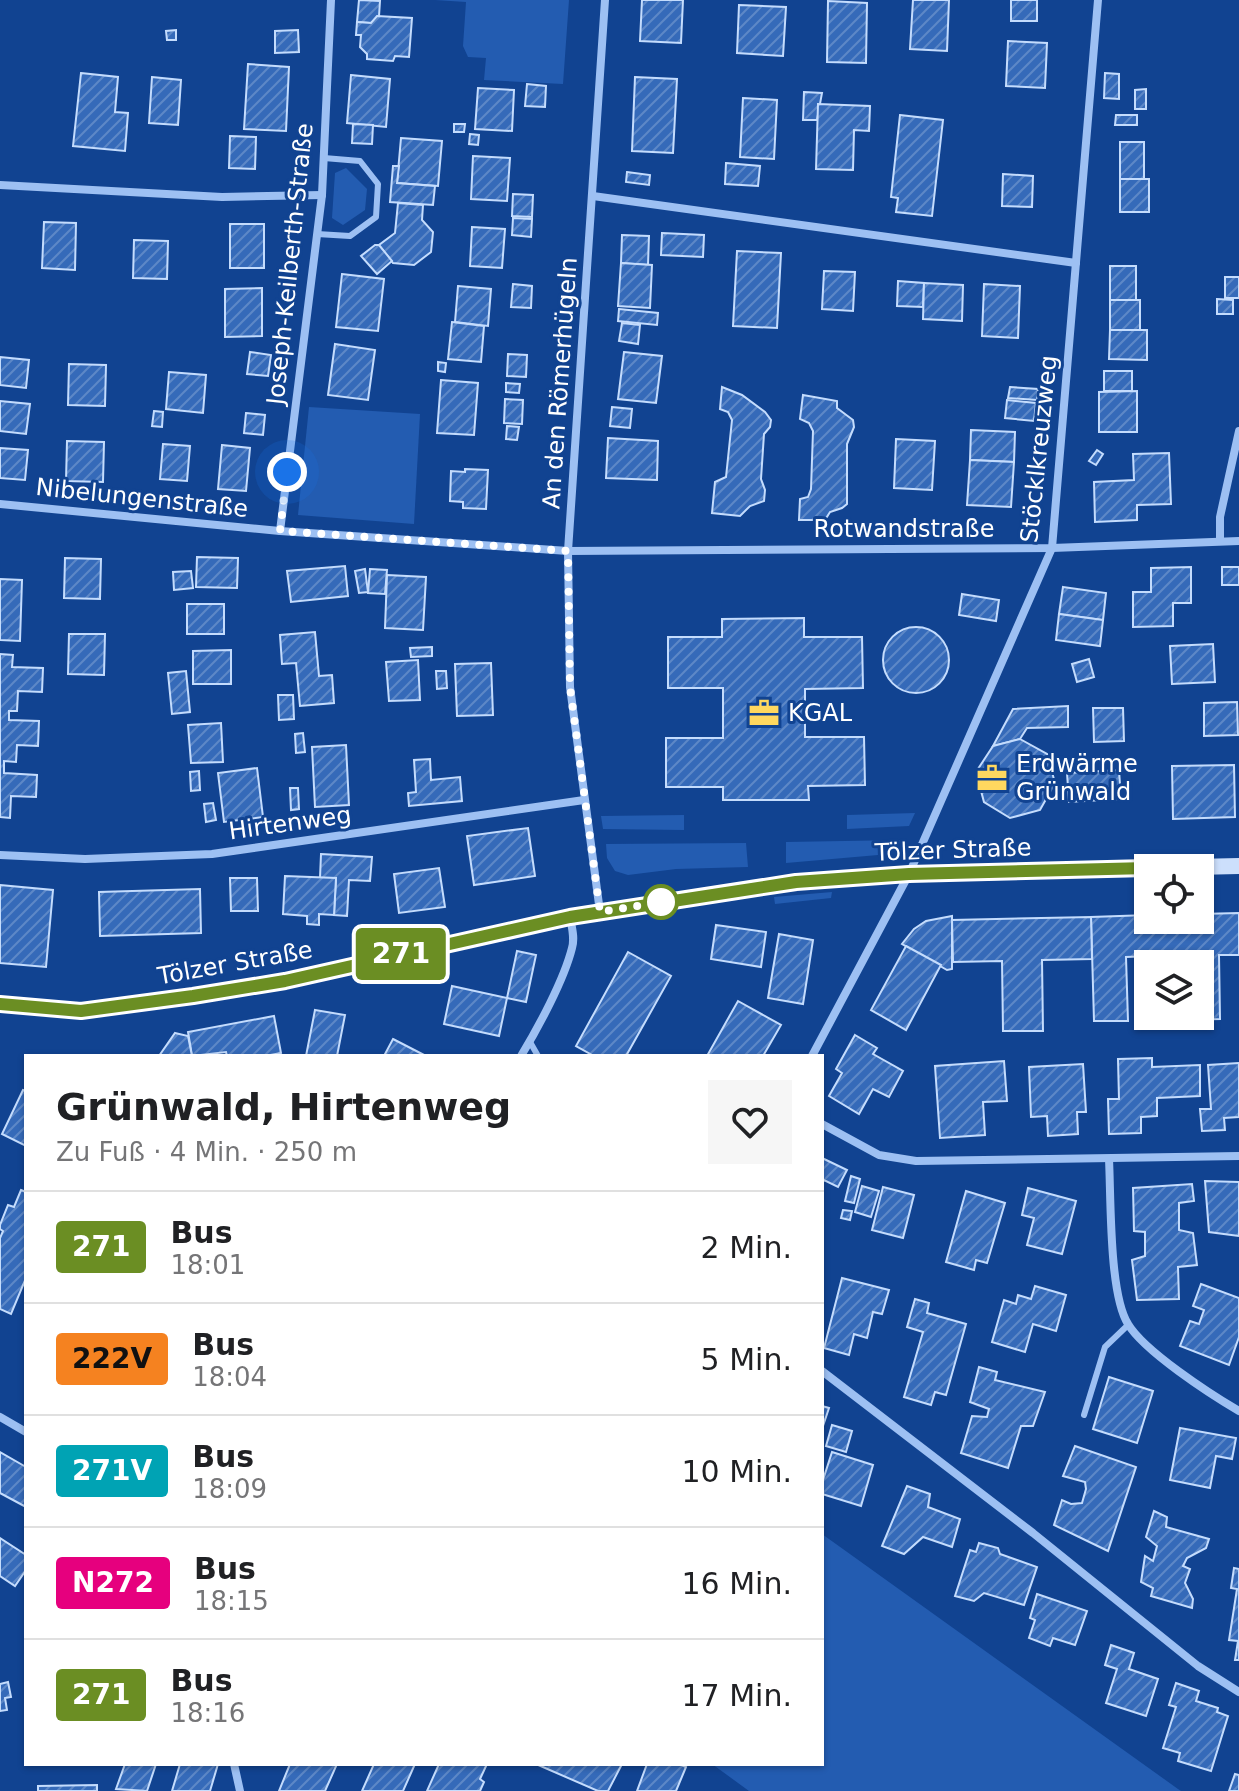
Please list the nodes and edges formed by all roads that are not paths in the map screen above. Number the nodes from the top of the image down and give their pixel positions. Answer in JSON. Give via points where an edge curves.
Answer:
{"nodes":[{"id":1,"x":331,"y":0,"type":"edge"},
{"id":2,"x":605,"y":0,"type":"edge"},
{"id":3,"x":1098,"y":0,"type":"edge"},
{"id":4,"x":324,"y":158,"type":"junction"},
{"id":5,"x":0,"y":185,"type":"edge"},
{"id":6,"x":322,"y":195,"type":"junction"},
{"id":7,"x":593,"y":196,"type":"junction"},
{"id":8,"x":317,"y":234,"type":"junction"},
{"id":9,"x":1076,"y":263,"type":"junction"},
{"id":10,"x":1239,"y":431,"type":"edge"},
{"id":11,"x":0,"y":504,"type":"edge"},
{"id":12,"x":280,"y":531,"type":"junction"},
{"id":13,"x":1220,"y":541,"type":"junction"},
{"id":14,"x":1239,"y":541,"type":"edge"},
{"id":15,"x":1052,"y":548,"type":"junction"},
{"id":16,"x":568,"y":551,"type":"junction"},
{"id":17,"x":584,"y":800,"type":"junction"},
{"id":18,"x":0,"y":855,"type":"edge"},
{"id":19,"x":1239,"y":866,"type":"edge"},
{"id":20,"x":1214,"y":867,"type":"edge"},
{"id":21,"x":1134,"y":868,"type":"edge"},
{"id":22,"x":909,"y":874,"type":"junction"},
{"id":23,"x":600,"y":912,"type":"junction"},
{"id":24,"x":570,"y":917,"type":"junction"},
{"id":25,"x":0,"y":1004,"type":"edge"},
{"id":26,"x":530,"y":1042,"type":"junction"},
{"id":27,"x":522,"y":1054,"type":"edge"},
{"id":28,"x":537,"y":1054,"type":"edge"},
{"id":29,"x":813,"y":1054,"type":"edge"},
{"id":30,"x":824,"y":1125,"type":"edge"},
{"id":31,"x":1239,"y":1156,"type":"edge"},
{"id":32,"x":1109,"y":1159,"type":"junction"},
{"id":33,"x":1128,"y":1325,"type":"junction"},
{"id":34,"x":824,"y":1373,"type":"edge"},
{"id":35,"x":1239,"y":1411,"type":"edge"},
{"id":36,"x":1084,"y":1415,"type":"dead end"},
{"id":37,"x":0,"y":1417,"type":"edge"},
{"id":38,"x":24,"y":1431,"type":"edge"},
{"id":39,"x":1239,"y":1692,"type":"edge"},
{"id":40,"x":234,"y":1766,"type":"edge"},
{"id":41,"x":240,"y":1791,"type":"edge"}],
"edges":[{"from":1,"to":4,"type":"street","name":"Joseph-Keilberth-Straße"},
{"from":2,"to":7,"type":"street","name":"An den Römerhügeln"},
{"from":3,"to":9,"type":"street","name":"Stöcklkreuzweg"},
{"from":4,"to":6,"type":"street","name":"Joseph-Keilberth-Straße"},
{"from":4,"to":8,"type":"lane","via":[[360,161],[378,184],[376,217],[350,236]]},
{"from":5,"to":6,"type":"street","via":[[222,197]]},
{"from":6,"to":8,"type":"street","name":"Joseph-Keilberth-Straße"},
{"from":7,"to":9,"type":"street"},
{"from":7,"to":16,"type":"street","name":"An den Römerhügeln"},
{"from":8,"to":12,"type":"street","name":"Joseph-Keilberth-Straße"},
{"from":9,"to":15,"type":"street","name":"Stöcklkreuzweg"},
{"from":10,"to":13,"type":"street","via":[[1220,517]]},
{"from":11,"to":12,"type":"street","name":"Nibelungenstraße"},
{"from":12,"to":16,"type":"street","name":"Nibelungenstraße"},
{"from":13,"to":14,"type":"street","name":"Rotwandstraße"},
{"from":13,"to":15,"type":"street","name":"Rotwandstraße"},
{"from":15,"to":16,"type":"street","name":"Rotwandstraße"},
{"from":15,"to":22,"type":"street","name":"Stöcklkreuzweg"},
{"from":16,"to":17,"type":"street","name":"An den Römerhügeln","via":[[570,687]]},
{"from":17,"to":18,"type":"street","name":"Hirtenweg","via":[[212,854],[98,859]]},
{"from":17,"to":23,"type":"street","name":"An den Römerhügeln"},
{"from":19,"to":20,"type":"main road","name":"Tölzer Straße"},
{"from":21,"to":22,"type":"main road","name":"Tölzer Straße"},
{"from":22,"to":23,"type":"main road","name":"Tölzer Straße","via":[[796,882]]},
{"from":22,"to":29,"type":"street","name":"Stöcklkreuzweg"},
{"from":23,"to":24,"type":"main road","name":"Tölzer Straße"},
{"from":24,"to":25,"type":"main road","name":"Tölzer Straße","via":[[285,981],[193,996],[81,1011]]},
{"from":24,"to":26,"type":"street","via":[[572,948]]},
{"from":26,"to":27,"type":"street"},
{"from":26,"to":28,"type":"lane"},
{"from":30,"to":32,"type":"street","via":[[879,1155],[916,1161]]},
{"from":31,"to":32,"type":"street"},
{"from":32,"to":33,"type":"street","via":[[1117,1293]]},
{"from":33,"to":35,"type":"street","via":[[1207,1393]]},
{"from":33,"to":36,"type":"lane","via":[[1105,1347]]},
{"from":34,"to":39,"type":"street","via":[[1198,1666]]},
{"from":37,"to":38,"type":"street"},
{"from":40,"to":41,"type":"street"}]}
